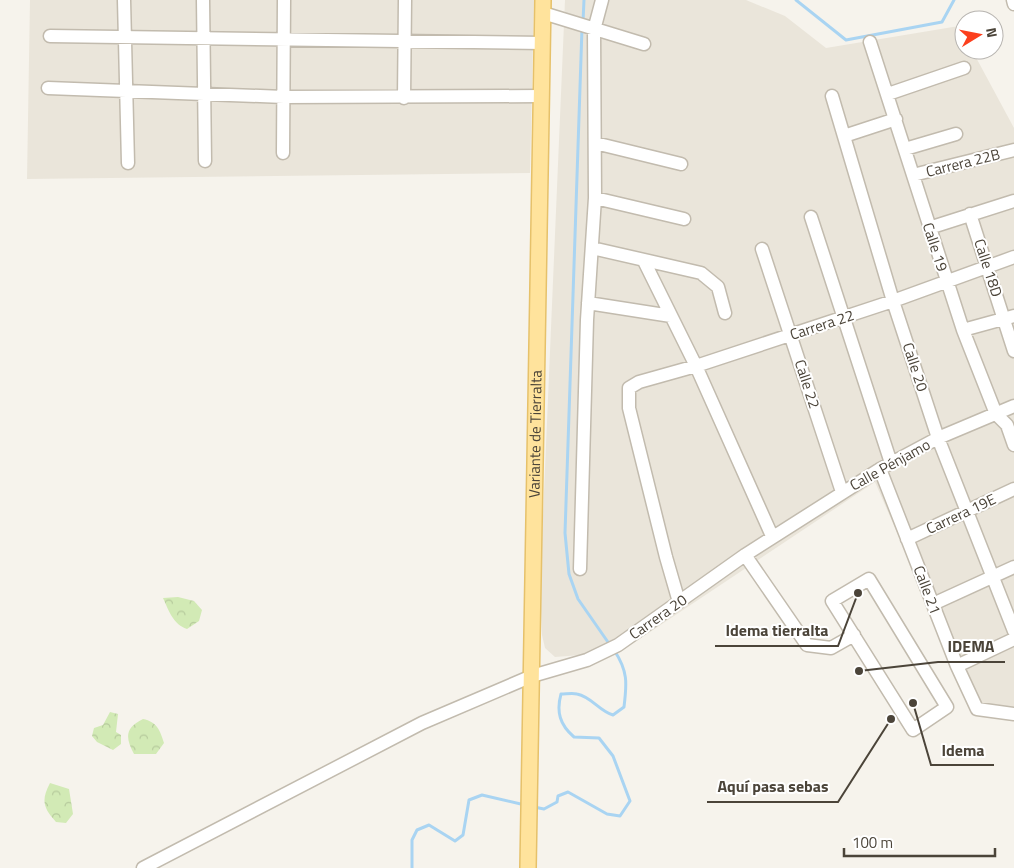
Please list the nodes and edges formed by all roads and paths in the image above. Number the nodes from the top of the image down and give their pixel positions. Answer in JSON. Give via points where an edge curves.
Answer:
{"nodes":[{"id":1,"x":124,"y":0,"type":"edge"},
{"id":2,"x":203,"y":0,"type":"edge"},
{"id":3,"x":284,"y":0,"type":"edge"},
{"id":4,"x":405,"y":0,"type":"edge"},
{"id":5,"x":602,"y":0,"type":"edge"},
{"id":6,"x":1013,"y":0,"type":"edge"},
{"id":7,"x":1014,"y":4,"type":"edge"},
{"id":8,"x":543,"y":7,"type":"edge"},
{"id":9,"x":594,"y":30,"type":"junction"},
{"id":10,"x":50,"y":36,"type":"dead end"},
{"id":11,"x":204,"y":37,"type":"junction"},
{"id":12,"x":124,"y":38,"type":"junction"},
{"id":13,"x":284,"y":38,"type":"junction"},
{"id":14,"x":405,"y":41,"type":"junction"},
{"id":15,"x":870,"y":42,"type":"dead end"},
{"id":16,"x":543,"y":43,"type":"junction"},
{"id":17,"x":644,"y":44,"type":"dead end"},
{"id":18,"x":964,"y":68,"type":"dead end"},
{"id":19,"x":48,"y":88,"type":"dead end"},
{"id":20,"x":125,"y":93,"type":"junction"},
{"id":21,"x":888,"y":94,"type":"junction"},
{"id":22,"x":205,"y":96,"type":"junction"},
{"id":23,"x":541,"y":96,"type":"junction"},
{"id":24,"x":832,"y":96,"type":"dead end"},
{"id":25,"x":284,"y":97,"type":"junction"},
{"id":26,"x":404,"y":98,"type":"junction"},
{"id":27,"x":896,"y":119,"type":"junction"},
{"id":28,"x":956,"y":134,"type":"dead end"},
{"id":29,"x":844,"y":136,"type":"junction"},
{"id":30,"x":595,"y":142,"type":"junction"},
{"id":31,"x":905,"y":149,"type":"junction"},
{"id":32,"x":1014,"y":150,"type":"edge"},
{"id":33,"x":283,"y":153,"type":"dead end"},
{"id":34,"x":205,"y":161,"type":"dead end"},
{"id":35,"x":128,"y":163,"type":"dead end"},
{"id":36,"x":681,"y":164,"type":"dead end"},
{"id":37,"x":913,"y":175,"type":"junction"},
{"id":38,"x":595,"y":198,"type":"junction"},
{"id":39,"x":1013,"y":205,"type":"edge"},
{"id":40,"x":970,"y":214,"type":"junction"},
{"id":41,"x":811,"y":217,"type":"dead end"},
{"id":42,"x":684,"y":219,"type":"dead end"},
{"id":43,"x":929,"y":228,"type":"junction"},
{"id":44,"x":592,"y":248,"type":"junction"},
{"id":45,"x":762,"y":249,"type":"dead end"},
{"id":46,"x":1014,"y":257,"type":"edge"},
{"id":47,"x":644,"y":261,"type":"junction"},
{"id":48,"x":987,"y":267,"type":"junction"},
{"id":49,"x":946,"y":281,"type":"junction"},
{"id":50,"x":893,"y":301,"type":"junction"},
{"id":51,"x":588,"y":303,"type":"junction"},
{"id":52,"x":725,"y":314,"type":"dead end"},
{"id":53,"x":671,"y":316,"type":"junction"},
{"id":54,"x":1009,"y":317,"type":"edge"},
{"id":55,"x":844,"y":318,"type":"junction"},
{"id":56,"x":963,"y":330,"type":"junction"},
{"id":57,"x":791,"y":335,"type":"junction"},
{"id":58,"x":1014,"y":351,"type":"edge"},
{"id":59,"x":696,"y":366,"type":"junction"},
{"id":60,"x":1014,"y":406,"type":"edge"},
{"id":61,"x":996,"y":414,"type":"junction"},
{"id":62,"x":938,"y":438,"type":"junction"},
{"id":63,"x":1014,"y":445,"type":"edge"},
{"id":64,"x":891,"y":463,"type":"junction"},
{"id":65,"x":880,"y":469,"type":"junction"},
{"id":66,"x":1014,"y":489,"type":"edge"},
{"id":67,"x":842,"y":492,"type":"junction"},
{"id":68,"x":967,"y":511,"type":"junction"},
{"id":69,"x":772,"y":536,"type":"junction"},
{"id":70,"x":907,"y":539,"type":"junction"},
{"id":71,"x":745,"y":555,"type":"junction"},
{"id":72,"x":1014,"y":566,"type":"edge"},
{"id":73,"x":580,"y":569,"type":"dead end"},
{"id":74,"x":992,"y":576,"type":"junction"},
{"id":75,"x":679,"y":602,"type":"junction"},
{"id":76,"x":933,"y":604,"type":"junction"},
{"id":77,"x":1014,"y":631,"type":"edge"},
{"id":78,"x":854,"y":635,"type":"junction"},
{"id":79,"x":1014,"y":640,"type":"edge"},
{"id":80,"x":957,"y":666,"type":"junction"},
{"id":81,"x":532,"y":676,"type":"junction"},
{"id":82,"x":1014,"y":714,"type":"edge"},
{"id":83,"x":142,"y":868,"type":"edge"},
{"id":84,"x":528,"y":868,"type":"edge"}],
"edges":[{"from":1,"to":12,"type":"street"},
{"from":2,"to":11,"type":"street"},
{"from":3,"to":13,"type":"street"},
{"from":4,"to":14,"type":"street"},
{"from":5,"to":9,"type":"street"},
{"from":6,"to":7,"type":"street"},
{"from":8,"to":9,"type":"street"},
{"from":8,"to":16,"type":"main road","name":"Variante de Tierralta"},
{"from":9,"to":17,"type":"street"},
{"from":9,"to":30,"type":"street"},
{"from":10,"to":12,"type":"street"},
{"from":11,"to":12,"type":"street"},
{"from":11,"to":13,"type":"street"},
{"from":11,"to":22,"type":"street"},
{"from":12,"to":20,"type":"street"},
{"from":13,"to":14,"type":"street"},
{"from":13,"to":25,"type":"street"},
{"from":14,"to":16,"type":"street"},
{"from":14,"to":26,"type":"street"},
{"from":15,"to":21,"type":"street","name":"Calle 19"},
{"from":16,"to":23,"type":"main road","name":"Variante de Tierralta"},
{"from":18,"to":21,"type":"street"},
{"from":19,"to":20,"type":"street"},
{"from":20,"to":22,"type":"street"},
{"from":20,"to":35,"type":"street"},
{"from":21,"to":27,"type":"street","name":"Calle 19"},
{"from":22,"to":25,"type":"street"},
{"from":22,"to":34,"type":"street"},
{"from":23,"to":26,"type":"street"},
{"from":23,"to":81,"type":"main road","name":"Variante de Tierralta"},
{"from":24,"to":29,"type":"street","name":"Calle 20"},
{"from":25,"to":26,"type":"street"},
{"from":25,"to":33,"type":"street"},
{"from":27,"to":29,"type":"street"},
{"from":27,"to":31,"type":"street","name":"Calle 19"},
{"from":28,"to":31,"type":"street"},
{"from":29,"to":50,"type":"street","name":"Calle 20"},
{"from":30,"to":36,"type":"street"},
{"from":30,"to":38,"type":"street"},
{"from":31,"to":37,"type":"street","name":"Calle 19"},
{"from":32,"to":37,"type":"street","name":"Carrera 22B"},
{"from":37,"to":43,"type":"street","name":"Calle 19"},
{"from":38,"to":42,"type":"street"},
{"from":38,"to":44,"type":"street"},
{"from":39,"to":40,"type":"street"},
{"from":40,"to":43,"type":"street"},
{"from":40,"to":48,"type":"street","name":"Calle 18D"},
{"from":41,"to":55,"type":"street"},
{"from":43,"to":49,"type":"street","name":"Calle 19"},
{"from":44,"to":47,"type":"street"},
{"from":44,"to":51,"type":"street"},
{"from":45,"to":57,"type":"street","name":"Calle 22"},
{"from":46,"to":48,"type":"street","name":"Carrera 22"},
{"from":47,"to":52,"type":"street","via":[[701,273],[711,279],[718,287]]},
{"from":47,"to":53,"type":"street"},
{"from":48,"to":49,"type":"street","name":"Carrera 22"},
{"from":48,"to":54,"type":"street","name":"Calle 18D"},
{"from":49,"to":50,"type":"street","name":"Carrera 22"},
{"from":49,"to":56,"type":"street","name":"Calle 19"},
{"from":50,"to":55,"type":"street","name":"Carrera 22"},
{"from":50,"to":62,"type":"street","name":"Calle 20"},
{"from":51,"to":53,"type":"street"},
{"from":51,"to":73,"type":"street"},
{"from":53,"to":59,"type":"street"},
{"from":54,"to":56,"type":"street"},
{"from":54,"to":58,"type":"street","name":"Calle 18D"},
{"from":55,"to":57,"type":"street","name":"Carrera 22"},
{"from":55,"to":64,"type":"street"},
{"from":56,"to":61,"type":"street","name":"Calle 19"},
{"from":57,"to":59,"type":"street","name":"Carrera 22"},
{"from":57,"to":67,"type":"street","name":"Calle 22"},
{"from":59,"to":69,"type":"street"},
{"from":59,"to":75,"type":"street","name":"Carrera 22","via":[[639,382],[629,388],[630,408]]},
{"from":60,"to":61,"type":"street","name":"Calle Pénjamo"},
{"from":61,"to":62,"type":"street","name":"Calle Pénjamo"},
{"from":61,"to":63,"type":"street","name":"Calle 19","via":[[1007,425]]},
{"from":62,"to":64,"type":"street","name":"Calle Pénjamo"},
{"from":62,"to":68,"type":"street","name":"Calle 20"},
{"from":64,"to":65,"type":"street","name":"Calle Pénjamo"},
{"from":65,"to":67,"type":"street","name":"Calle Pénjamo"},
{"from":65,"to":70,"type":"street","name":"Calle 21"},
{"from":66,"to":68,"type":"street","name":"Carrera 19E"},
{"from":67,"to":69,"type":"street","name":"Calle Pénjamo"},
{"from":68,"to":70,"type":"street","name":"Carrera 19E"},
{"from":68,"to":74,"type":"street","name":"Calle 20"},
{"from":69,"to":71,"type":"street","name":"Carrera 20"},
{"from":70,"to":76,"type":"street","name":"Calle 21"},
{"from":71,"to":75,"type":"street","name":"Carrera 20"},
{"from":71,"to":78,"type":"street","via":[[807,645],[831,648]]},
{"from":72,"to":74,"type":"street"},
{"from":74,"to":76,"type":"street"},
{"from":74,"to":77,"type":"street","name":"Calle 20"},
{"from":75,"to":81,"type":"street","name":"Carrera 20","via":[[618,645],[587,660]]},
{"from":76,"to":80,"type":"street","name":"Calle 21"},
{"from":78,"to":78,"type":"street","via":[[912,730],[947,707],[869,579],[832,602]]},
{"from":79,"to":80,"type":"street"},
{"from":80,"to":82,"type":"street","name":"Calle 21","via":[[977,710]]},
{"from":81,"to":83,"type":"street","name":"Carrera 20","via":[[422,723]]},
{"from":81,"to":84,"type":"main road","name":"Variante de Tierralta"}]}
